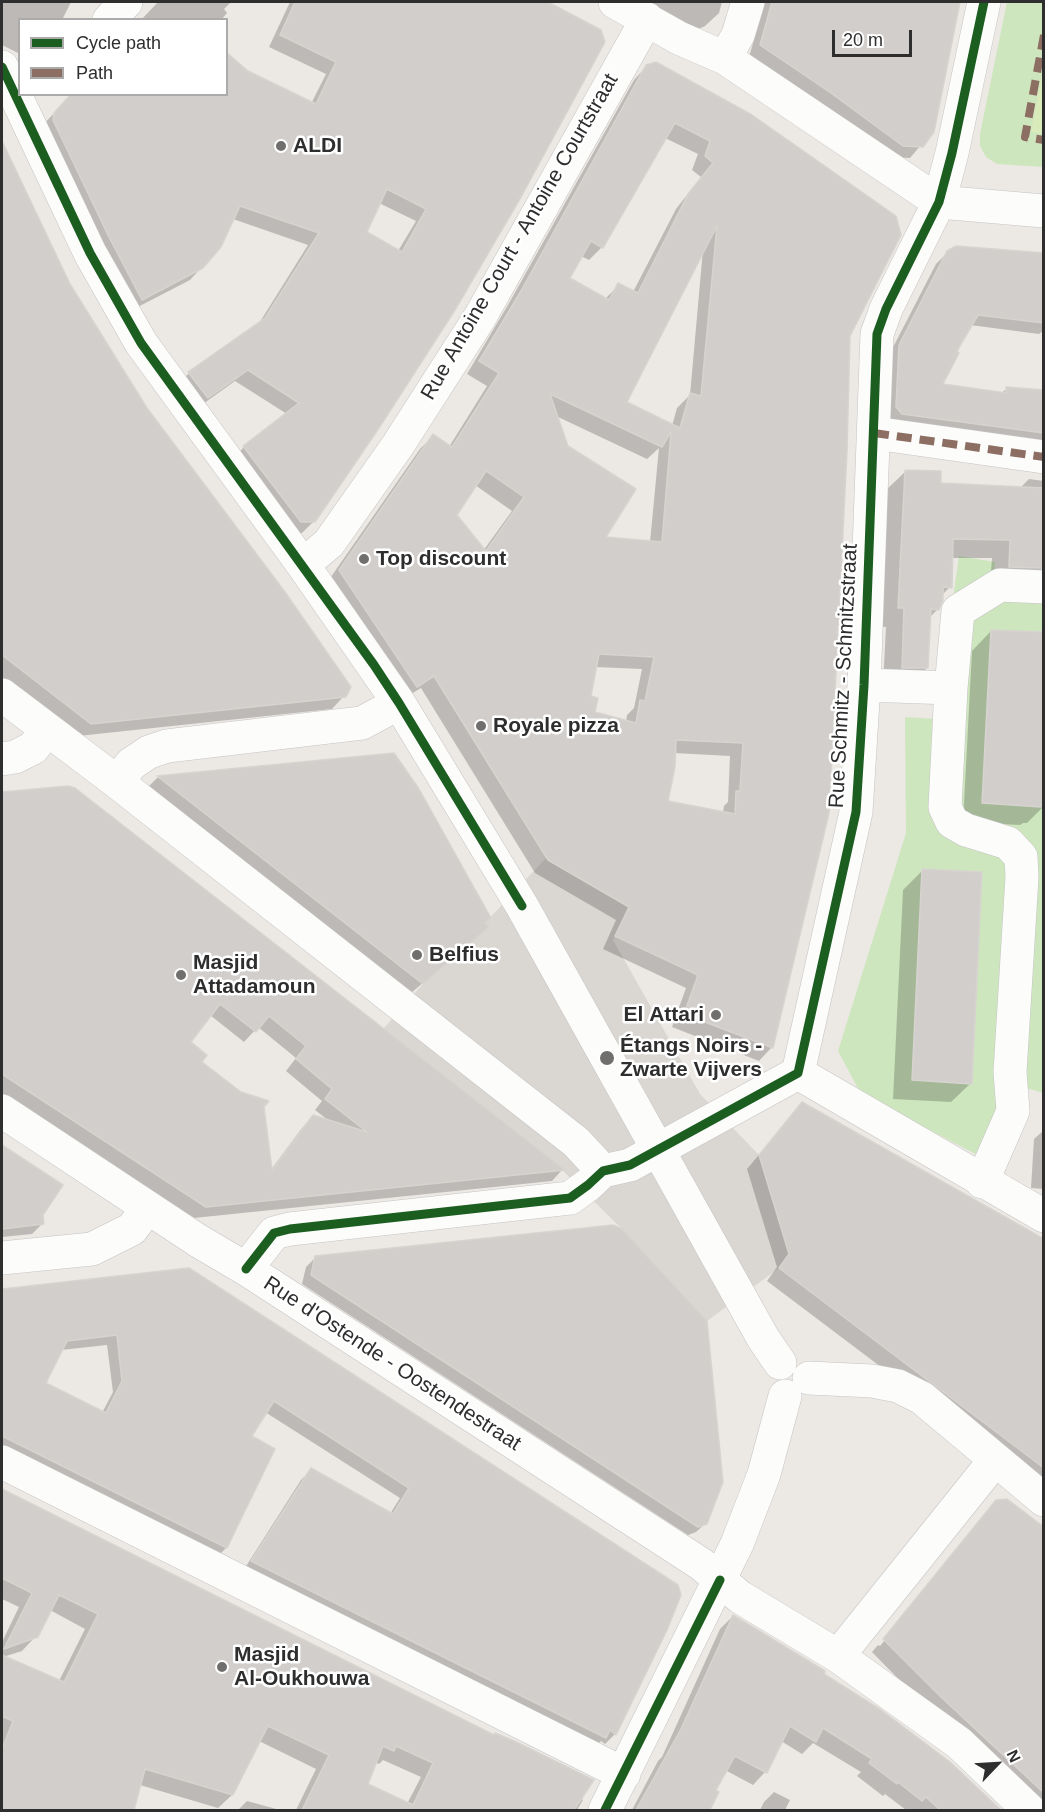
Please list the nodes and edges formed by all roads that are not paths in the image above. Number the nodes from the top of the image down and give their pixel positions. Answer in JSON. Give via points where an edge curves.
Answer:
{"nodes":[{"id":1,"x":126,"y":2,"type":"edge"},
{"id":2,"x":615,"y":2,"type":"edge"},
{"id":3,"x":748,"y":2,"type":"edge"},
{"id":4,"x":984,"y":2,"type":"edge"},
{"id":5,"x":111,"y":18,"type":"edge"},
{"id":6,"x":647,"y":19,"type":"junction"},
{"id":7,"x":725,"y":58,"type":"junction"},
{"id":8,"x":2,"y":67,"type":"edge"},
{"id":9,"x":18,"y":92,"type":"edge"},
{"id":10,"x":21,"y":97,"type":"edge"},
{"id":11,"x":939,"y":202,"type":"junction"},
{"id":12,"x":1044,"y":211,"type":"edge"},
{"id":13,"x":874,"y":433,"type":"junction"},
{"id":14,"x":1044,"y":457,"type":"edge"},
{"id":15,"x":303,"y":565,"type":"junction"},
{"id":16,"x":1044,"y":588,"type":"edge"},
{"id":17,"x":864,"y":685,"type":"junction"},
{"id":18,"x":951,"y":688,"type":"junction"},
{"id":19,"x":2,"y":695,"type":"edge"},
{"id":20,"x":399,"y":703,"type":"junction"},
{"id":21,"x":47,"y":730,"type":"junction"},
{"id":22,"x":2,"y":759,"type":"edge"},
{"id":23,"x":117,"y":782,"type":"junction"},
{"id":24,"x":798,"y":1073,"type":"junction"},
{"id":25,"x":2,"y":1111,"type":"edge"},
{"id":26,"x":659,"y":1149,"type":"junction"},
{"id":27,"x":603,"y":1171,"type":"junction"},
{"id":28,"x":982,"y":1182,"type":"junction"},
{"id":29,"x":147,"y":1208,"type":"junction"},
{"id":30,"x":1044,"y":1216,"type":"edge"},
{"id":31,"x":2,"y":1258,"type":"edge"},
{"id":32,"x":246,"y":1269,"type":"junction"},
{"id":33,"x":791,"y":1379,"type":"junction"},
{"id":34,"x":995,"y":1460,"type":"junction"},
{"id":35,"x":2,"y":1462,"type":"edge"},
{"id":36,"x":1044,"y":1500,"type":"edge"},
{"id":37,"x":720,"y":1580,"type":"junction"},
{"id":38,"x":838,"y":1656,"type":"junction"},
{"id":39,"x":624,"y":1774,"type":"junction"},
{"id":40,"x":605,"y":1810,"type":"edge"},
{"id":41,"x":1029,"y":1810,"type":"edge"}],
"edges":[{"from":1,"to":5,"type":"street"},
{"from":2,"to":6,"type":"street"},
{"from":3,"to":7,"type":"street","via":[[738,35]]},
{"from":4,"to":11,"type":"street","name":"Rue Schmitz - Schmitzstraat"},
{"from":6,"to":7,"type":"street"},
{"from":6,"to":15,"type":"street","name":"Rue Antoine Court - Antoine Courtstraat","via":[[480,317],[329,543]]},
{"from":7,"to":11,"type":"street"},
{"from":8,"to":9,"type":"street"},
{"from":10,"to":15,"type":"street","via":[[90,253],[141,343]]},
{"from":11,"to":12,"type":"street"},
{"from":11,"to":13,"type":"street","name":"Rue Schmitz - Schmitzstraat","via":[[877,334]]},
{"from":13,"to":14,"type":"street"},
{"from":13,"to":17,"type":"street","name":"Rue Schmitz - Schmitzstraat"},
{"from":15,"to":20,"type":"street"},
{"from":16,"to":18,"type":"street","via":[[1000,585],[958,611]]},
{"from":17,"to":18,"type":"street"},
{"from":17,"to":24,"type":"street","name":"Rue Schmitz - Schmitzstraat","via":[[856,812]]},
{"from":18,"to":28,"type":"street","via":[[945,807],[952,822],[1008,843],[1021,857],[1010,1072],[1013,1111]]},
{"from":19,"to":21,"type":"street"},
{"from":20,"to":23,"type":"street","via":[[362,723],[167,746],[131,764]]},
{"from":20,"to":26,"type":"street","via":[[522,906]]},
{"from":21,"to":22,"type":"street","via":[[33,748]]},
{"from":21,"to":23,"type":"street"},
{"from":23,"to":27,"type":"street","via":[[576,1142]]},
{"from":24,"to":26,"type":"street"},
{"from":24,"to":28,"type":"street"},
{"from":25,"to":29,"type":"street","name":"Rue d'Ostende - Oostendestraat"},
{"from":26,"to":27,"type":"street","via":[[630,1166]]},
{"from":26,"to":33,"type":"street","via":[[763,1338]]},
{"from":27,"to":32,"type":"street","via":[[570,1198],[274,1233]]},
{"from":28,"to":30,"type":"street"},
{"from":29,"to":31,"type":"street","via":[[132,1229],[92,1249]]},
{"from":29,"to":32,"type":"street","name":"Rue d'Ostende - Oostendestraat"},
{"from":32,"to":37,"type":"street","name":"Rue d'Ostende - Oostendestraat"},
{"from":33,"to":34,"type":"street","via":[[872,1381],[898,1386],[922,1398]]},
{"from":33,"to":37,"type":"street","via":[[764,1474]]},
{"from":34,"to":36,"type":"street"},
{"from":34,"to":38,"type":"street","via":[[952,1506],[868,1611]]},
{"from":35,"to":39,"type":"street"},
{"from":37,"to":38,"type":"street","name":"Rue d'Ostende - Oostendestraat","via":[[740,1597]]},
{"from":37,"to":39,"type":"street"},
{"from":38,"to":41,"type":"street","name":"Rue d'Ostende - Oostendestraat","via":[[959,1743]]},
{"from":39,"to":40,"type":"street"}]}
